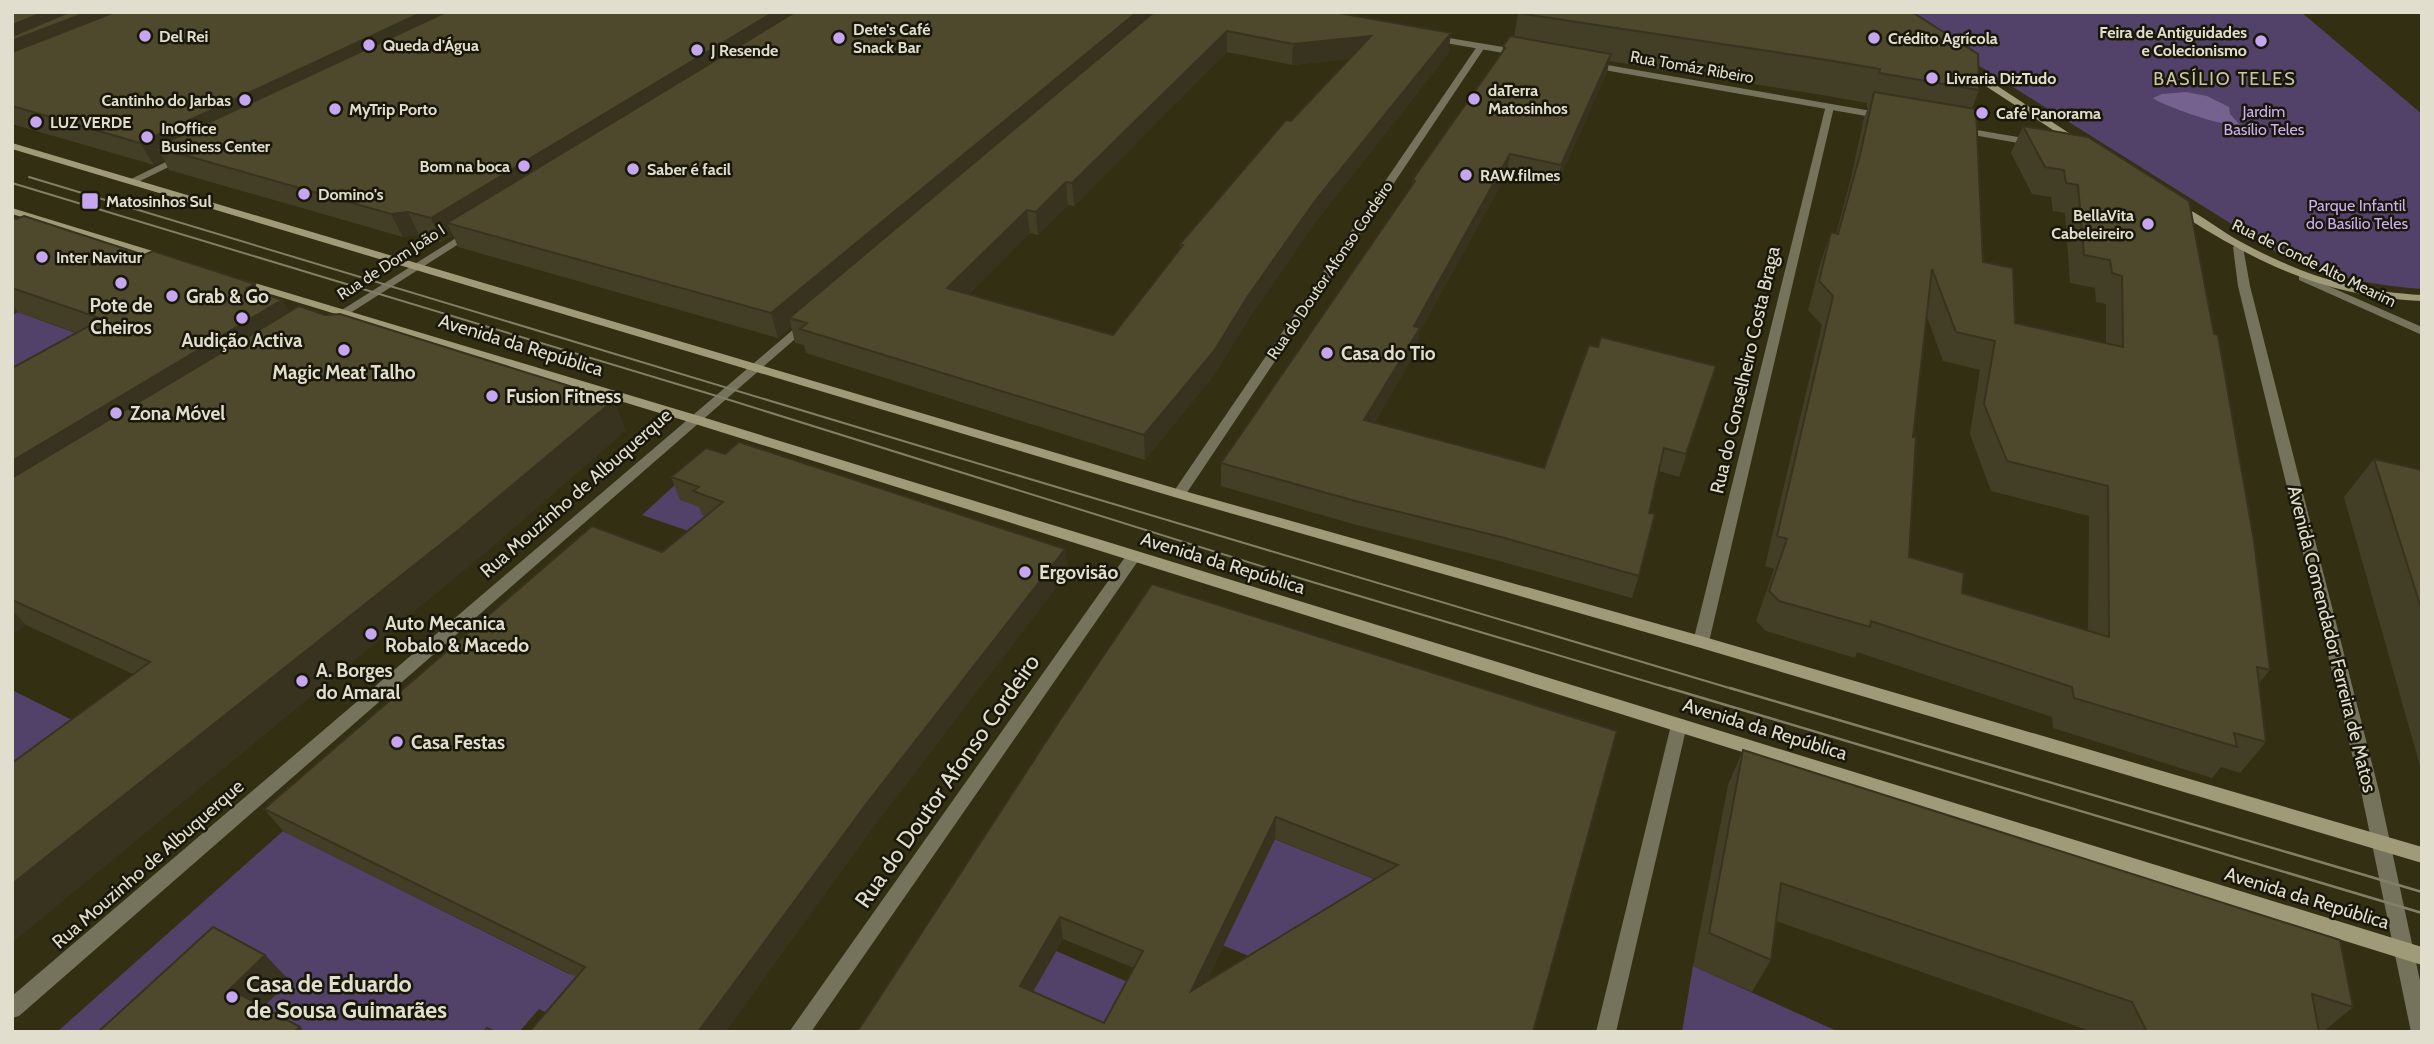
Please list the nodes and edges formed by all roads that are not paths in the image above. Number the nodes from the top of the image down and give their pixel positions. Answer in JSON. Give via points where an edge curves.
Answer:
{"nodes":[{"id":1,"x":1415,"y":35,"type":"edge"},
{"id":2,"x":1482,"y":47,"type":"junction"},
{"id":3,"x":1535,"y":56,"type":"edge"},
{"id":4,"x":1576,"y":63,"type":"edge"},
{"id":5,"x":1957,"y":63,"type":"edge"},
{"id":6,"x":1829,"y":107,"type":"junction"},
{"id":7,"x":1895,"y":118,"type":"edge"},
{"id":8,"x":1947,"y":127,"type":"edge"},
{"id":9,"x":12,"y":146,"type":"edge"},
{"id":10,"x":2051,"y":146,"type":"edge"},
{"id":11,"x":2062,"y":148,"type":"edge"},
{"id":12,"x":2086,"y":150,"type":"joint"},
{"id":13,"x":189,"y":153,"type":"edge"},
{"id":14,"x":131,"y":181,"type":"junction"},
{"id":15,"x":2172,"y":204,"type":"edge"},
{"id":16,"x":12,"y":211,"type":"edge"},
{"id":17,"x":51,"y":223,"type":"junction"},
{"id":18,"x":477,"y":228,"type":"edge"},
{"id":19,"x":38,"y":229,"type":"edge"},
{"id":20,"x":2238,"y":247,"type":"junction"},
{"id":21,"x":178,"y":262,"type":"edge"},
{"id":22,"x":416,"y":266,"type":"junction"},
{"id":23,"x":228,"y":278,"type":"edge"},
{"id":24,"x":2302,"y":278,"type":"junction"},
{"id":25,"x":2422,"y":298,"type":"edge"},
{"id":26,"x":343,"y":313,"type":"junction"},
{"id":27,"x":816,"y":316,"type":"edge"},
{"id":28,"x":324,"y":325,"type":"edge"},
{"id":29,"x":2422,"y":332,"type":"edge"},
{"id":30,"x":756,"y":367,"type":"junction"},
{"id":31,"x":694,"y":419,"type":"junction"},
{"id":32,"x":1179,"y":494,"type":"junction"},
{"id":33,"x":1133,"y":557,"type":"junction"},
{"id":34,"x":1701,"y":642,"type":"junction"},
{"id":35,"x":1679,"y":725,"type":"junction"},
{"id":36,"x":2382,"y":844,"type":"junction"},
{"id":37,"x":2422,"y":855,"type":"edge"},
{"id":38,"x":2413,"y":953,"type":"edge"},
{"id":39,"x":12,"y":1009,"type":"edge"},
{"id":40,"x":799,"y":1032,"type":"edge"},
{"id":41,"x":1606,"y":1032,"type":"edge"},
{"id":42,"x":2421,"y":1032,"type":"edge"}],
"edges":[{"from":1,"to":2,"type":"street"},
{"from":2,"to":3,"type":"street"},
{"from":2,"to":32,"type":"street","name":"Rua do Doutor Afonso Cordeiro"},
{"from":4,"to":6,"type":"street","name":"Rua Tomáz Ribeiro"},
{"from":5,"to":12,"type":"main road"},
{"from":6,"to":7,"type":"street","name":"Rua Tomáz Ribeiro"},
{"from":6,"to":34,"type":"street","name":"Rua do Conselheiro Costa Braga"},
{"from":8,"to":10,"type":"street"},
{"from":9,"to":14,"type":"main road"},
{"from":11,"to":12,"type":"street"},
{"from":13,"to":14,"type":"street"},
{"from":14,"to":22,"type":"main road"},
{"from":15,"to":20,"type":"main road","name":"Rua de Conde Alto Mearim"},
{"from":16,"to":17,"type":"main road"},
{"from":17,"to":19,"type":"street"},
{"from":17,"to":21,"type":"main road"},
{"from":18,"to":22,"type":"street","name":"Rua de Dom João I"},
{"from":20,"to":24,"type":"main road","name":"Rua de Conde Alto Mearim"},
{"from":20,"to":36,"type":"street","name":"Avenida Comendador Ferreira de Matos"},
{"from":22,"to":26,"type":"street","name":"Rua de Dom João I"},
{"from":22,"to":30,"type":"main road"},
{"from":23,"to":26,"type":"main road","name":"Avenida da República"},
{"from":24,"to":25,"type":"main road","via":[[2376,294]]},
{"from":24,"to":29,"type":"street","name":"Rua de Conde Alto Mearim"},
{"from":26,"to":28,"type":"street","name":"Rua de Dom João I"},
{"from":26,"to":31,"type":"main road","name":"Avenida da República"},
{"from":27,"to":30,"type":"street","name":"Rua Mouzinho de Albuquerque"},
{"from":30,"to":31,"type":"street","name":"Rua Mouzinho de Albuquerque"},
{"from":30,"to":32,"type":"main road"},
{"from":31,"to":33,"type":"main road","name":"Avenida da República"},
{"from":31,"to":39,"type":"street","name":"Rua Mouzinho de Albuquerque"},
{"from":32,"to":34,"type":"main road"},
{"from":33,"to":35,"type":"main road","name":"Avenida da República"},
{"from":33,"to":40,"type":"street","name":"Rua do Doutor Afonso Cordeiro"},
{"from":34,"to":36,"type":"main road"},
{"from":35,"to":38,"type":"main road","name":"Avenida da República"},
{"from":35,"to":41,"type":"street"},
{"from":36,"to":37,"type":"main road"},
{"from":36,"to":38,"type":"street","name":"Avenida Comendador Ferreira de Matos"},
{"from":38,"to":42,"type":"street","name":"Avenida Comendador Ferreira de Matos"}]}
